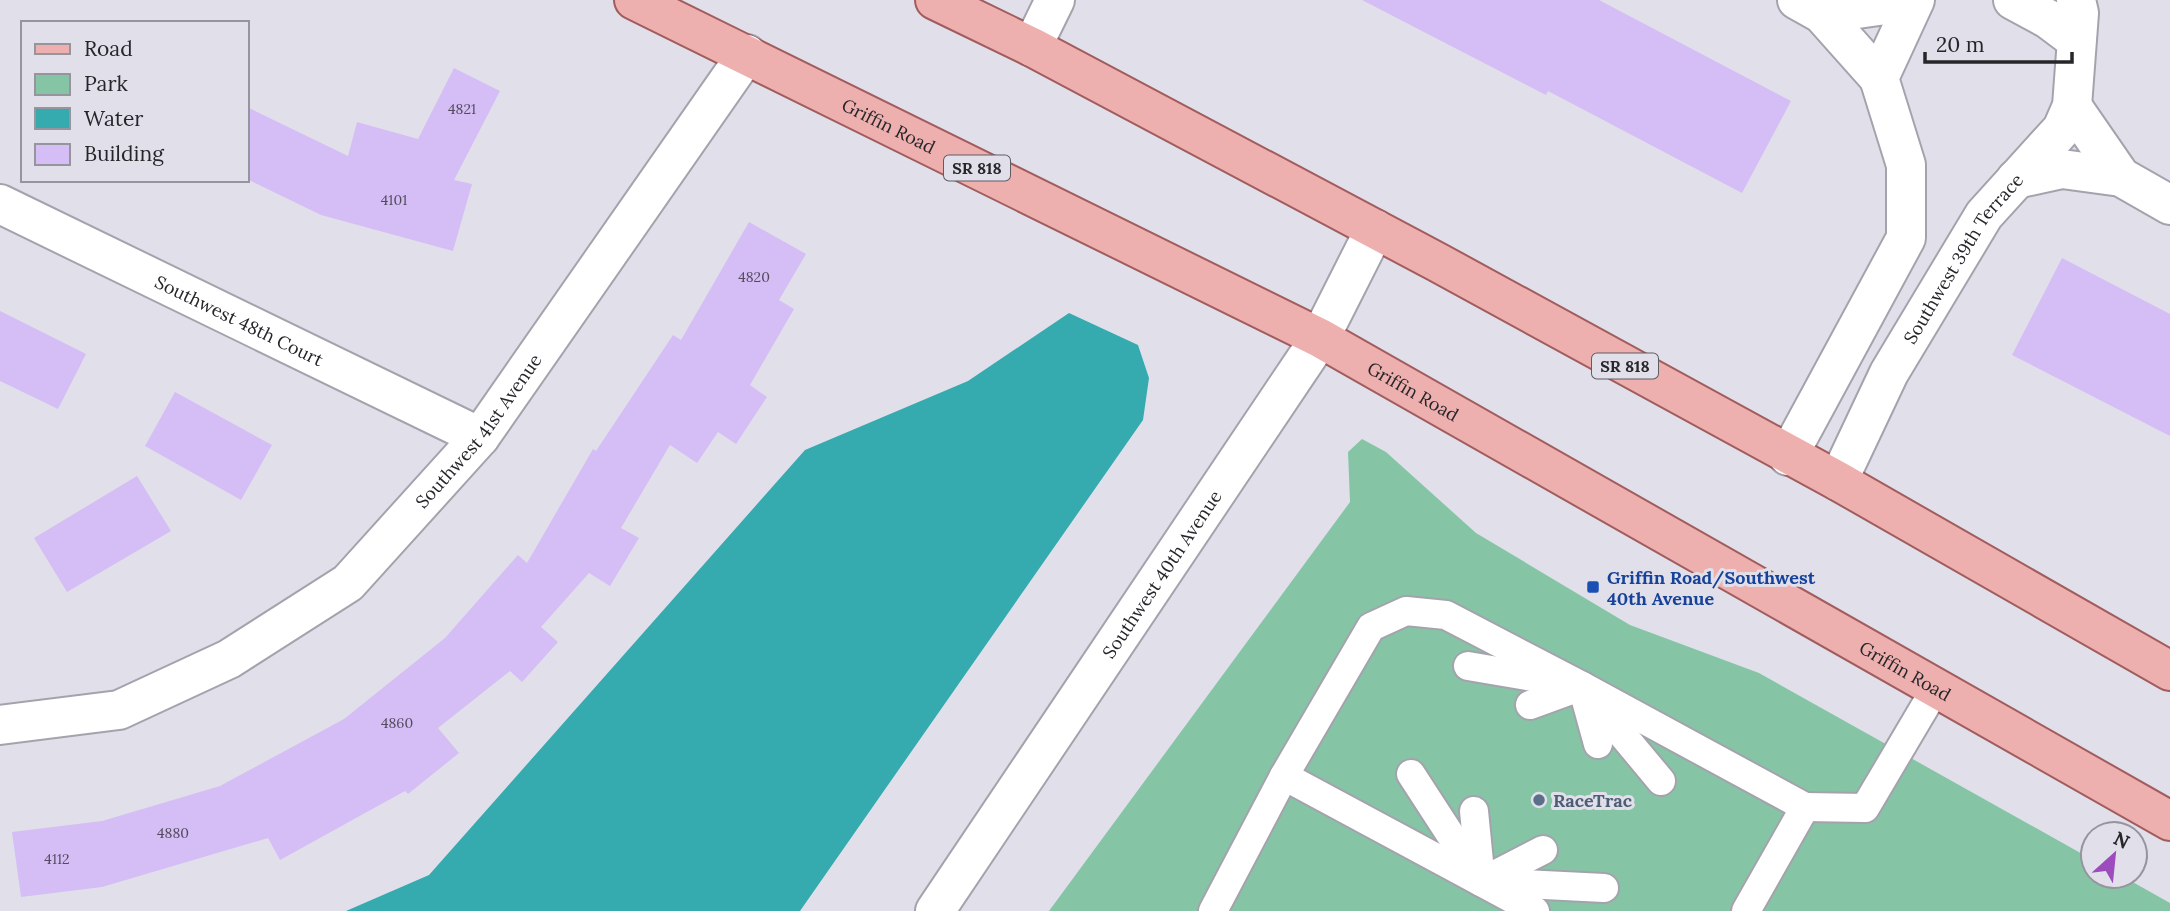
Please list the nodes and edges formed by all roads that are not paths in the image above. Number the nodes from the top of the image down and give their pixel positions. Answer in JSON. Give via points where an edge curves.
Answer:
{"nodes":[{"id":1,"x":634,"y":0,"type":"edge"},
{"id":2,"x":935,"y":0,"type":"edge"},
{"id":3,"x":1055,"y":0,"type":"edge"},
{"id":4,"x":2012,"y":0,"type":"edge"},
{"id":5,"x":2076,"y":0,"type":"edge"},
{"id":6,"x":1914,"y":1,"type":"edge"},
{"id":7,"x":1810,"y":7,"type":"edge"},
{"id":8,"x":2076,"y":40,"type":"junction"},
{"id":9,"x":1032,"y":47,"type":"junction"},
{"id":10,"x":747,"y":54,"type":"junction"},
{"id":11,"x":1879,"y":78,"type":"junction"},
{"id":12,"x":2072,"y":106,"type":"junction"},
{"id":13,"x":2121,"y":177,"type":"junction"},
{"id":14,"x":2016,"y":179,"type":"junction"},
{"id":15,"x":0,"y":204,"type":"edge"},
{"id":16,"x":2170,"y":205,"type":"edge"},
{"id":17,"x":1375,"y":229,"type":"junction"},
{"id":18,"x":1320,"y":338,"type":"junction"},
{"id":19,"x":480,"y":437,"type":"junction"},
{"id":20,"x":1788,"y":456,"type":"junction"},
{"id":21,"x":1838,"y":481,"type":"junction"},
{"id":22,"x":1468,"y":666,"type":"dead end"},
{"id":23,"x":2170,"y":671,"type":"edge"},
{"id":24,"x":1582,"y":685,"type":"junction"},
{"id":25,"x":1936,"y":688,"type":"junction"},
{"id":26,"x":1530,"y":705,"type":"dead end"},
{"id":27,"x":0,"y":725,"type":"edge"},
{"id":28,"x":1598,"y":744,"type":"dead end"},
{"id":29,"x":1411,"y":774,"type":"dead end"},
{"id":30,"x":1284,"y":776,"type":"junction"},
{"id":31,"x":1661,"y":781,"type":"dead end"},
{"id":32,"x":1805,"y":807,"type":"junction"},
{"id":33,"x":1474,"y":811,"type":"dead end"},
{"id":34,"x":2170,"y":821,"type":"edge"},
{"id":35,"x":1543,"y":850,"type":"dead end"},
{"id":36,"x":1481,"y":881,"type":"junction"},
{"id":37,"x":1604,"y":888,"type":"dead end"},
{"id":38,"x":935,"y":911,"type":"edge"},
{"id":39,"x":1213,"y":911,"type":"edge"},
{"id":40,"x":1535,"y":911,"type":"edge"},
{"id":41,"x":1746,"y":911,"type":"edge"}],
"edges":[{"from":1,"to":10,"type":"main road","name":"Griffin Road","number":"SR 818"},
{"from":2,"to":9,"type":"main road","number":"SR 818"},
{"from":3,"to":9,"type":"street"},
{"from":4,"to":8,"type":"street"},
{"from":5,"to":8,"type":"street","name":"Southwest 39th Terrace"},
{"from":6,"to":7,"type":"street"},
{"from":6,"to":11,"type":"street"},
{"from":7,"to":11,"type":"street"},
{"from":8,"to":12,"type":"street","name":"Southwest 39th Terrace"},
{"from":9,"to":17,"type":"main road","number":"SR 818"},
{"from":10,"to":18,"type":"main road","name":"Griffin Road","number":"SR 818"},
{"from":10,"to":19,"type":"street","name":"Southwest 41st Avenue"},
{"from":11,"to":20,"type":"street","via":[[1906,165],[1906,238]]},
{"from":12,"to":13,"type":"street"},
{"from":12,"to":14,"type":"street","name":"Southwest 39th Terrace","via":[[2062,130]]},
{"from":13,"to":14,"type":"street","via":[[2062,169]]},
{"from":13,"to":16,"type":"street"},
{"from":14,"to":21,"type":"street","name":"Southwest 39th Terrace","via":[[1984,215],[1896,362]]},
{"from":15,"to":19,"type":"street","name":"Southwest 48th Court"},
{"from":17,"to":18,"type":"street","name":"Southwest 40th Avenue"},
{"from":17,"to":20,"type":"main road","number":"SR 818"},
{"from":18,"to":25,"type":"main road","name":"Griffin Road","number":"SR 818"},
{"from":18,"to":38,"type":"street","name":"Southwest 40th Avenue"},
{"from":19,"to":27,"type":"street","name":"Southwest 41st Avenue","via":[[348,583],[229,659],[119,710]]},
{"from":20,"to":21,"type":"main road","number":"SR 818"},
{"from":21,"to":23,"type":"main road","number":"SR 818"},
{"from":22,"to":24,"type":"lane"},
{"from":24,"to":26,"type":"lane"},
{"from":24,"to":28,"type":"lane"},
{"from":24,"to":30,"type":"lane","via":[[1446,615],[1406,611],[1371,627]]},
{"from":24,"to":31,"type":"lane"},
{"from":24,"to":32,"type":"lane"},
{"from":25,"to":32,"type":"lane","via":[[1865,808]]},
{"from":25,"to":34,"type":"main road","name":"Griffin Road","number":"SR 818"},
{"from":29,"to":36,"type":"lane"},
{"from":30,"to":36,"type":"lane"},
{"from":30,"to":39,"type":"lane"},
{"from":32,"to":41,"type":"lane"},
{"from":33,"to":36,"type":"lane"},
{"from":35,"to":36,"type":"lane"},
{"from":36,"to":37,"type":"lane"},
{"from":36,"to":40,"type":"lane"}]}
